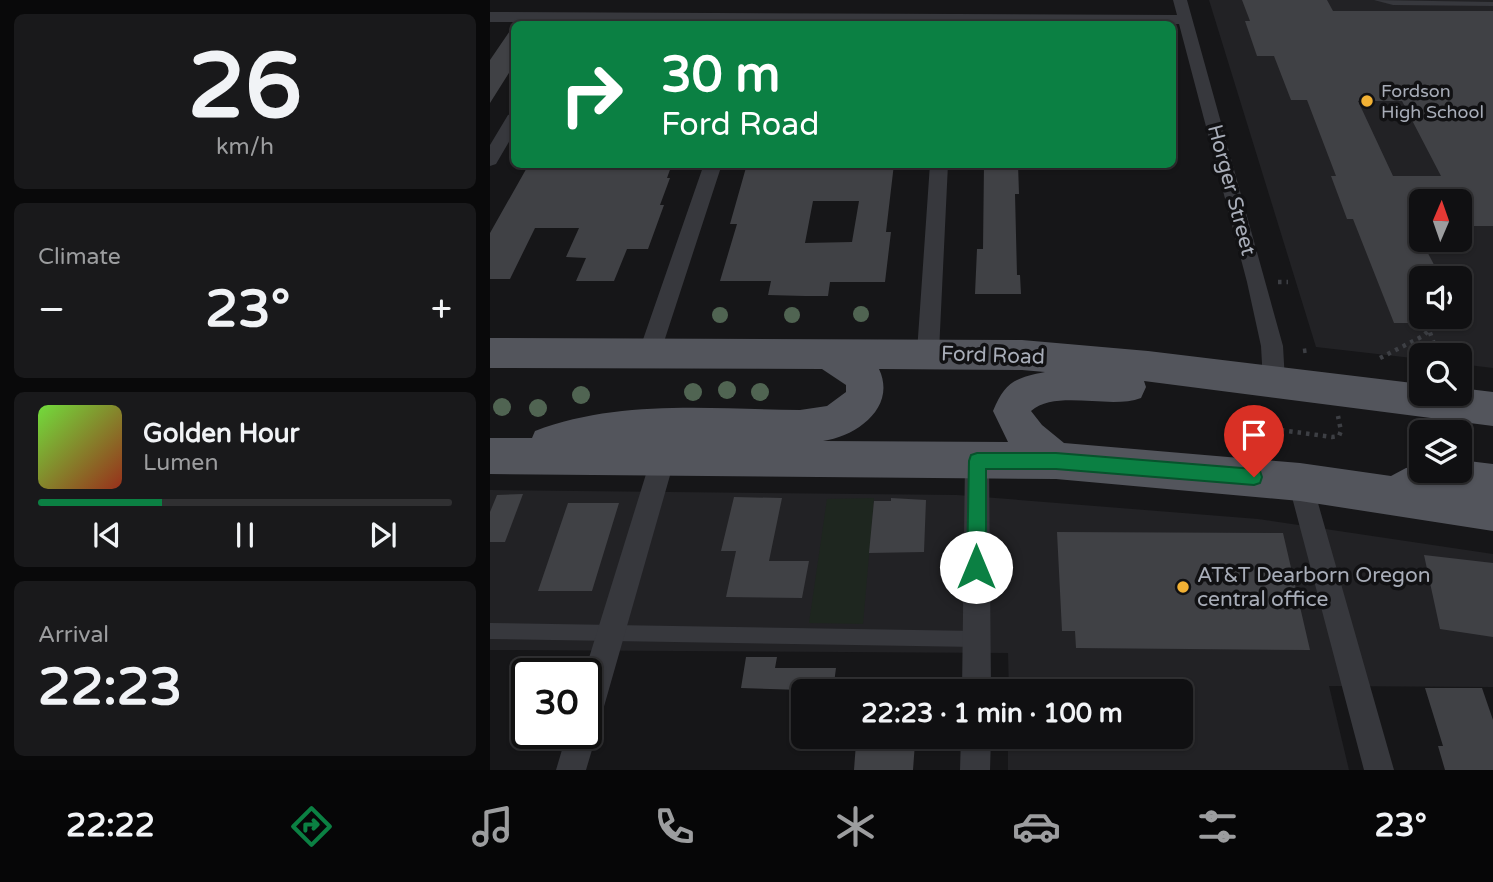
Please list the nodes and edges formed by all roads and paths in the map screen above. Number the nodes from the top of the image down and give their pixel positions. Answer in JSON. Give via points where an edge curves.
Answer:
{"nodes":[{"id":1,"x":584,"y":0,"type":"edge"},
{"id":2,"x":765,"y":0,"type":"edge"},
{"id":3,"x":948,"y":0,"type":"edge"},
{"id":4,"x":1180,"y":0,"type":"edge"},
{"id":5,"x":1378,"y":0,"type":"edge"},
{"id":6,"x":1493,"y":4,"type":"edge"},
{"id":7,"x":490,"y":18,"type":"edge"},
{"id":8,"x":1185,"y":20,"type":"junction"},
{"id":9,"x":572,"y":21,"type":"edge"},
{"id":10,"x":758,"y":21,"type":"edge"},
{"id":11,"x":946,"y":21,"type":"edge"},
{"id":12,"x":1066,"y":21,"type":"edge"},
{"id":13,"x":511,"y":124,"type":"edge"},
{"id":14,"x":490,"y":160,"type":"edge"},
{"id":15,"x":712,"y":168,"type":"edge"},
{"id":16,"x":939,"y":168,"type":"edge"},
{"id":17,"x":1278,"y":282,"type":"dead end"},
{"id":18,"x":1288,"y":282,"type":"dead end"},
{"id":19,"x":1409,"y":343,"type":"edge"},
{"id":20,"x":1409,"y":343,"type":"edge"},
{"id":21,"x":1433,"y":343,"type":"edge"},
{"id":22,"x":1310,"y":350,"type":"dead end"},
{"id":23,"x":1303,"y":351,"type":"dead end"},
{"id":24,"x":928,"y":352,"type":"junction"},
{"id":25,"x":490,"y":353,"type":"edge"},
{"id":26,"x":824,"y":353,"type":"junction"},
{"id":27,"x":649,"y":354,"type":"junction"},
{"id":28,"x":1380,"y":358,"type":"dead end"},
{"id":29,"x":490,"y":375,"type":"edge"},
{"id":30,"x":1274,"y":382,"type":"junction"},
{"id":31,"x":1493,"y":409,"type":"edge"},
{"id":32,"x":1338,"y":416,"type":"dead end"},
{"id":33,"x":1251,"y":455,"type":"dead end"},
{"id":34,"x":490,"y":456,"type":"edge"},
{"id":35,"x":663,"y":458,"type":"junction"},
{"id":36,"x":977,"y":461,"type":"junction"},
{"id":37,"x":1056,"y":461,"type":"junction"},
{"id":38,"x":1300,"y":482,"type":"junction"},
{"id":39,"x":1493,"y":483,"type":"edge"},
{"id":40,"x":1371,"y":493,"type":"junction"},
{"id":41,"x":1493,"y":511,"type":"edge"},
{"id":42,"x":490,"y":631,"type":"edge"},
{"id":43,"x":610,"y":632,"type":"junction"},
{"id":44,"x":976,"y":639,"type":"junction"},
{"id":45,"x":602,"y":660,"type":"edge"},
{"id":46,"x":976,"y":679,"type":"edge"},
{"id":47,"x":577,"y":749,"type":"edge"},
{"id":48,"x":975,"y":749,"type":"edge"},
{"id":49,"x":571,"y":770,"type":"edge"},
{"id":50,"x":975,"y":770,"type":"edge"},
{"id":51,"x":1379,"y":770,"type":"edge"}],
"edges":[{"from":1,"to":9,"type":"street"},
{"from":2,"to":10,"type":"street"},
{"from":3,"to":11,"type":"street"},
{"from":4,"to":8,"type":"street","name":"Horger Street"},
{"from":5,"to":6,"type":"lane"},
{"from":7,"to":9,"type":"street"},
{"from":8,"to":12,"type":"street"},
{"from":8,"to":30,"type":"street","name":"Horger Street","via":[[1260,295],[1272,346]]},
{"from":9,"to":10,"type":"street"},
{"from":13,"to":14,"type":"street"},
{"from":15,"to":27,"type":"street"},
{"from":16,"to":24,"type":"street"},
{"from":17,"to":18,"type":"path"},
{"from":19,"to":28,"type":"path"},
{"from":20,"to":21,"type":"path","via":[[1429,330]]},
{"from":22,"to":23,"type":"path"},
{"from":24,"to":26,"type":"main road","name":"Ford Road"},
{"from":24,"to":30,"type":"main road","name":"Ford Road","via":[[1047,357]]},
{"from":25,"to":27,"type":"main road","name":"Ford Road"},
{"from":26,"to":27,"type":"main road","name":"Ford Road"},
{"from":26,"to":34,"type":"main road","via":[[865,379],[864,400],[835,422],[800,427],[635,426]]},
{"from":27,"to":29,"type":"main road","via":[[584,376]]},
{"from":30,"to":31,"type":"main road","name":"Ford Road"},
{"from":30,"to":37,"type":"main road","via":[[1228,395],[1091,384],[1038,388],[1020,395],[1014,403],[1019,426]]},
{"from":32,"to":33,"type":"path","via":[[1341,431],[1332,437],[1251,426]]},
{"from":34,"to":35,"type":"main road"},
{"from":35,"to":36,"type":"main road"},
{"from":35,"to":43,"type":"street"},
{"from":36,"to":37,"type":"main road"},
{"from":36,"to":44,"type":"street"},
{"from":37,"to":38,"type":"main road"},
{"from":38,"to":40,"type":"main road"},
{"from":38,"to":51,"type":"street"},
{"from":39,"to":40,"type":"main road","via":[[1458,479]]},
{"from":40,"to":41,"type":"main road"},
{"from":42,"to":43,"type":"lane"},
{"from":43,"to":44,"type":"lane"},
{"from":43,"to":45,"type":"street"},
{"from":44,"to":46,"type":"street"},
{"from":47,"to":49,"type":"street"},
{"from":48,"to":50,"type":"street"}]}
